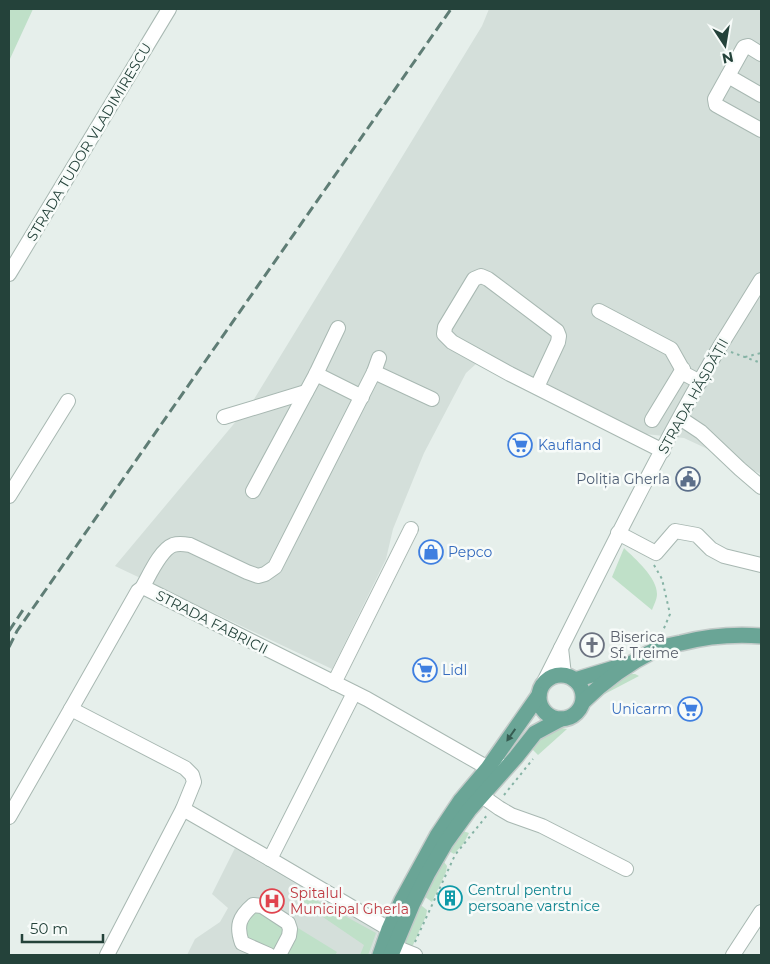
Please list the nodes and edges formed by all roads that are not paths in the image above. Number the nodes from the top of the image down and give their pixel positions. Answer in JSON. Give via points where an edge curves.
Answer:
{"nodes":[{"id":1,"x":169,"y":9,"type":"edge"},
{"id":2,"x":761,"y":54,"type":"edge"},
{"id":3,"x":728,"y":76,"type":"junction"},
{"id":4,"x":761,"y":95,"type":"edge"},
{"id":5,"x":761,"y":130,"type":"edge"},
{"id":6,"x":9,"y":274,"type":"edge"},
{"id":7,"x":761,"y":280,"type":"edge"},
{"id":8,"x":599,"y":311,"type":"dead end"},
{"id":9,"x":338,"y":328,"type":"dead end"},
{"id":10,"x":379,"y":358,"type":"dead end"},
{"id":11,"x":683,"y":369,"type":"junction"},
{"id":12,"x":374,"y":372,"type":"junction"},
{"id":13,"x":316,"y":374,"type":"junction"},
{"id":14,"x":700,"y":382,"type":"junction"},
{"id":15,"x":537,"y":387,"type":"junction"},
{"id":16,"x":306,"y":392,"type":"junction"},
{"id":17,"x":362,"y":397,"type":"junction"},
{"id":18,"x":432,"y":399,"type":"dead end"},
{"id":19,"x":68,"y":401,"type":"dead end"},
{"id":20,"x":224,"y":417,"type":"dead end"},
{"id":21,"x":680,"y":418,"type":"junction"},
{"id":22,"x":652,"y":420,"type":"dead end"},
{"id":23,"x":663,"y":451,"type":"junction"},
{"id":24,"x":761,"y":487,"type":"edge"},
{"id":25,"x":253,"y":491,"type":"dead end"},
{"id":26,"x":9,"y":496,"type":"edge"},
{"id":27,"x":411,"y":530,"type":"dead end"},
{"id":28,"x":618,"y":533,"type":"junction"},
{"id":29,"x":761,"y":565,"type":"edge"},
{"id":30,"x":142,"y":588,"type":"junction"},
{"id":31,"x":761,"y":636,"type":"edge"},
{"id":32,"x":561,"y":648,"type":"junction"},
{"id":33,"x":632,"y":663,"type":"junction"},
{"id":34,"x":570,"y":677,"type":"junction"},
{"id":35,"x":334,"y":682,"type":"junction"},
{"id":36,"x":541,"y":689,"type":"junction"},
{"id":37,"x":354,"y":692,"type":"junction"},
{"id":38,"x":583,"y":702,"type":"junction"},
{"id":39,"x":71,"y":709,"type":"junction"},
{"id":40,"x":561,"y":719,"type":"junction"},
{"id":41,"x":516,"y":757,"type":"junction"},
{"id":42,"x":488,"y":768,"type":"junction"},
{"id":43,"x":476,"y":793,"type":"junction"},
{"id":44,"x":183,"y":809,"type":"junction"},
{"id":45,"x":9,"y":817,"type":"edge"},
{"id":46,"x":270,"y":859,"type":"junction"},
{"id":47,"x":626,"y":869,"type":"dead end"},
{"id":48,"x":761,"y":912,"type":"edge"},
{"id":49,"x":394,"y":941,"type":"edge"},
{"id":50,"x":413,"y":954,"type":"edge"},
{"id":51,"x":107,"y":955,"type":"edge"},
{"id":52,"x":269,"y":955,"type":"edge"},
{"id":53,"x":278,"y":955,"type":"edge"},
{"id":54,"x":380,"y":955,"type":"edge"},
{"id":55,"x":733,"y":955,"type":"edge"}],
"edges":[{"from":1,"to":6,"type":"street","name":"STRADA TUDOR VLADIMIRESCU"},
{"from":2,"to":3,"type":"street","via":[[744,47]]},
{"from":3,"to":4,"type":"street"},
{"from":3,"to":5,"type":"street","via":[[715,99],[716,105]]},
{"from":7,"to":14,"type":"street","name":"STRADA HĂȘDĂȚII"},
{"from":8,"to":11,"type":"street","via":[[672,349]]},
{"from":9,"to":13,"type":"street"},
{"from":10,"to":12,"type":"street"},
{"from":11,"to":14,"type":"street","via":[[685,374]]},
{"from":11,"to":22,"type":"street"},
{"from":12,"to":17,"type":"street"},
{"from":12,"to":18,"type":"street"},
{"from":13,"to":16,"type":"street"},
{"from":13,"to":17,"type":"street"},
{"from":14,"to":21,"type":"street","name":"STRADA HĂȘDĂȚII"},
{"from":15,"to":15,"type":"street","via":[[452,342],[444,334],[474,279],[481,276],[488,279],[558,331],[558,342]]},
{"from":15,"to":23,"type":"street"},
{"from":16,"to":20,"type":"street"},
{"from":16,"to":25,"type":"street"},
{"from":17,"to":30,"type":"street","via":[[275,567],[258,576],[190,545],[180,544],[171,546],[162,554]]},
{"from":19,"to":26,"type":"street"},
{"from":21,"to":23,"type":"street","name":"STRADA HĂȘDĂȚII"},
{"from":21,"to":24,"type":"street","via":[[701,432]]},
{"from":23,"to":28,"type":"street","name":"STRADA HĂȘDĂȚII"},
{"from":27,"to":35,"type":"street"},
{"from":28,"to":29,"type":"street","via":[[656,553],[675,531],[697,535],[724,556]]},
{"from":28,"to":32,"type":"street","name":"STRADA HĂȘDĂȚII"},
{"from":30,"to":35,"type":"street","name":"STRADA FABRICII"},
{"from":30,"to":39,"type":"street","name":"STRADA FABRICII"},
{"from":31,"to":33,"type":"main road","via":[[706,637],[656,650]]},
{"from":32,"to":34,"type":"street"},
{"from":32,"to":36,"type":"street","name":"STRADA HĂȘDĂȚII"},
{"from":33,"to":34,"type":"main road"},
{"from":33,"to":38,"type":"main road"},
{"from":34,"to":36,"type":"main road","via":[[552,676]]},
{"from":34,"to":38,"type":"main road","via":[[582,690]]},
{"from":35,"to":37,"type":"street","name":"STRADA FABRICII"},
{"from":36,"to":40,"type":"main road","via":[[541,706],[545,712]]},
{"from":36,"to":42,"type":"main road","one_way":true},
{"from":37,"to":42,"type":"street","name":"STRADA FABRICII"},
{"from":37,"to":46,"type":"street"},
{"from":38,"to":40,"type":"main road","via":[[572,716]]},
{"from":39,"to":44,"type":"street","via":[[185,768],[194,782]]},
{"from":39,"to":45,"type":"street","name":"STRADA FABRICII"},
{"from":40,"to":41,"type":"main road","via":[[535,733]]},
{"from":41,"to":42,"type":"street"},
{"from":41,"to":43,"type":"main road"},
{"from":42,"to":43,"type":"main road"},
{"from":43,"to":47,"type":"street","via":[[511,815],[542,826]]},
{"from":43,"to":49,"type":"main road","via":[[462,800],[437,836],[402,900]]},
{"from":44,"to":46,"type":"street"},
{"from":44,"to":51,"type":"street"},
{"from":46,"to":49,"type":"street"},
{"from":48,"to":55,"type":"street"},
{"from":49,"to":50,"type":"street"},
{"from":49,"to":54,"type":"main road"},
{"from":52,"to":53,"type":"street","via":[[242,944],[238,924],[253,905],[262,906],[288,923],[289,936]]}]}
